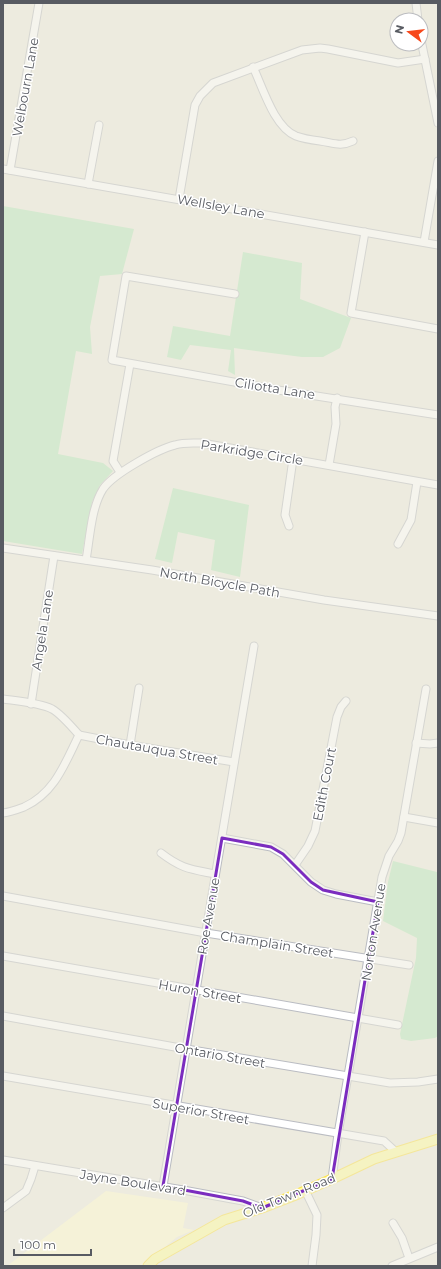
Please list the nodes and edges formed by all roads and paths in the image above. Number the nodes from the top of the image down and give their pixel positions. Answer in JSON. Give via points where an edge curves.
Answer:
{"nodes":[{"id":1,"x":39,"y":3,"type":"edge"},
{"id":2,"x":424,"y":52,"type":"edge"},
{"id":3,"x":425,"y":59,"type":"junction"},
{"id":4,"x":254,"y":67,"type":"junction"},
{"id":5,"x":438,"y":123,"type":"edge"},
{"id":6,"x":99,"y":124,"type":"dead end"},
{"id":7,"x":353,"y":141,"type":"dead end"},
{"id":8,"x":438,"y":161,"type":"edge"},
{"id":9,"x":7,"y":170,"type":"edge"},
{"id":10,"x":88,"y":184,"type":"junction"},
{"id":11,"x":179,"y":199,"type":"junction"},
{"id":12,"x":365,"y":232,"type":"junction"},
{"id":13,"x":424,"y":242,"type":"junction"},
{"id":14,"x":438,"y":245,"type":"edge"},
{"id":15,"x":235,"y":294,"type":"dead end"},
{"id":16,"x":438,"y":329,"type":"edge"},
{"id":17,"x":130,"y":364,"type":"junction"},
{"id":18,"x":337,"y":398,"type":"junction"},
{"id":19,"x":438,"y":415,"type":"edge"},
{"id":20,"x":293,"y":459,"type":"junction"},
{"id":21,"x":329,"y":465,"type":"junction"},
{"id":22,"x":120,"y":472,"type":"junction"},
{"id":23,"x":418,"y":482,"type":"junction"},
{"id":24,"x":438,"y":485,"type":"edge"},
{"id":25,"x":289,"y":526,"type":"dead end"},
{"id":26,"x":398,"y":544,"type":"dead end"},
{"id":27,"x":3,"y":548,"type":"edge"},
{"id":28,"x":54,"y":556,"type":"junction"},
{"id":29,"x":86,"y":560,"type":"junction"},
{"id":30,"x":438,"y":616,"type":"edge"},
{"id":31,"x":254,"y":646,"type":"dead end"},
{"id":32,"x":139,"y":688,"type":"dead end"},
{"id":33,"x":426,"y":689,"type":"dead end"},
{"id":34,"x":3,"y":699,"type":"edge"},
{"id":35,"x":346,"y":701,"type":"dead end"},
{"id":36,"x":31,"y":704,"type":"junction"},
{"id":37,"x":79,"y":735,"type":"junction"},
{"id":38,"x":416,"y":743,"type":"junction"},
{"id":39,"x":438,"y":743,"type":"edge"},
{"id":40,"x":130,"y":745,"type":"junction"},
{"id":41,"x":234,"y":762,"type":"junction"},
{"id":42,"x":3,"y":813,"type":"edge"},
{"id":43,"x":404,"y":817,"type":"junction"},
{"id":44,"x":438,"y":824,"type":"edge"},
{"id":45,"x":222,"y":838,"type":"junction"},
{"id":46,"x":161,"y":853,"type":"dead end"},
{"id":47,"x":295,"y":865,"type":"junction"},
{"id":48,"x":215,"y":874,"type":"junction"},
{"id":49,"x":3,"y":896,"type":"edge"},
{"id":50,"x":378,"y":902,"type":"junction"},
{"id":51,"x":206,"y":933,"type":"junction"},
{"id":52,"x":3,"y":956,"type":"edge"},
{"id":53,"x":369,"y":959,"type":"junction"},
{"id":54,"x":409,"y":965,"type":"dead end"},
{"id":55,"x":196,"y":990,"type":"junction"},
{"id":56,"x":3,"y":1016,"type":"edge"},
{"id":57,"x":358,"y":1018,"type":"junction"},
{"id":58,"x":398,"y":1025,"type":"dead end"},
{"id":59,"x":186,"y":1049,"type":"junction"},
{"id":60,"x":3,"y":1076,"type":"edge"},
{"id":61,"x":348,"y":1077,"type":"junction"},
{"id":62,"x":438,"y":1079,"type":"edge"},
{"id":63,"x":176,"y":1106,"type":"junction"},
{"id":64,"x":338,"y":1134,"type":"junction"},
{"id":65,"x":438,"y":1139,"type":"edge"},
{"id":66,"x":396,"y":1152,"type":"junction"},
{"id":67,"x":3,"y":1160,"type":"edge"},
{"id":68,"x":35,"y":1166,"type":"junction"},
{"id":69,"x":332,"y":1179,"type":"junction"},
{"id":70,"x":163,"y":1186,"type":"junction"},
{"id":71,"x":305,"y":1190,"type":"junction"},
{"id":72,"x":3,"y":1208,"type":"edge"},
{"id":73,"x":262,"y":1208,"type":"junction"},
{"id":74,"x":393,"y":1223,"type":"dead end"},
{"id":75,"x":438,"y":1247,"type":"edge"},
{"id":76,"x":410,"y":1258,"type":"junction"},
{"id":77,"x":148,"y":1266,"type":"edge"},
{"id":78,"x":312,"y":1266,"type":"edge"},
{"id":79,"x":392,"y":1266,"type":"edge"}],
"edges":[{"from":1,"to":9,"type":"street","name":"Welbourn Lane"},
{"from":2,"to":3,"type":"street"},
{"from":3,"to":4,"type":"street","via":[[398,63],[312,48]]},
{"from":3,"to":5,"type":"street"},
{"from":4,"to":7,"type":"street","via":[[276,116],[286,130],[296,136],[344,145]]},
{"from":4,"to":11,"type":"street","via":[[213,83],[200,96],[194,110]]},
{"from":6,"to":10,"type":"street"},
{"from":8,"to":13,"type":"street"},
{"from":9,"to":10,"type":"street","name":"Wellsley Lane"},
{"from":10,"to":11,"type":"street","name":"Wellsley Lane"},
{"from":11,"to":12,"type":"street","name":"Wellsley Lane"},
{"from":12,"to":13,"type":"street","name":"Wellsley Lane"},
{"from":12,"to":16,"type":"street","via":[[351,314]]},
{"from":13,"to":14,"type":"street","name":"Wellsley Lane"},
{"from":15,"to":17,"type":"street","name":"Ciliotta Lane","via":[[126,276],[112,360]]},
{"from":17,"to":18,"type":"street","name":"Ciliotta Lane"},
{"from":17,"to":22,"type":"street","via":[[113,461]]},
{"from":18,"to":19,"type":"street","name":"Ciliotta Lane"},
{"from":18,"to":21,"type":"street","via":[[336,424]]},
{"from":20,"to":21,"type":"street","name":"Parkridge Circle"},
{"from":20,"to":22,"type":"street","name":"Parkridge Circle","via":[[188,442],[166,447]]},
{"from":20,"to":25,"type":"street","via":[[285,515]]},
{"from":21,"to":23,"type":"street","name":"Parkridge Circle"},
{"from":22,"to":29,"type":"street","name":"Parkridge Circle","via":[[110,480],[98,499]]},
{"from":23,"to":24,"type":"street","name":"Parkridge Circle"},
{"from":23,"to":26,"type":"street","via":[[410,520]]},
{"from":27,"to":28,"type":"street","name":"North Bicycle Path"},
{"from":28,"to":29,"type":"street","name":"North Bicycle Path"},
{"from":28,"to":36,"type":"street","name":"Angela Lane"},
{"from":29,"to":30,"type":"street","name":"North Bicycle Path"},
{"from":31,"to":41,"type":"street","name":"Roe Avenue"},
{"from":32,"to":40,"type":"street"},
{"from":33,"to":38,"type":"street","name":"Norton Avenue"},
{"from":34,"to":36,"type":"street"},
{"from":35,"to":47,"type":"street","name":"Edith Court","via":[[337,717],[314,831],[308,846]]},
{"from":36,"to":37,"type":"street","via":[[52,709]]},
{"from":37,"to":40,"type":"street","name":"Chautauqua Street"},
{"from":37,"to":42,"type":"street","via":[[60,773],[47,791],[35,802]]},
{"from":38,"to":39,"type":"street"},
{"from":38,"to":43,"type":"street","name":"Norton Avenue"},
{"from":40,"to":41,"type":"street","name":"Chautauqua Street"},
{"from":41,"to":45,"type":"street","name":"Roe Avenue"},
{"from":43,"to":44,"type":"street"},
{"from":43,"to":50,"type":"street","name":"Norton Avenue","via":[[398,841],[385,864]]},
{"from":45,"to":47,"type":"street","via":[[271,847],[284,854]]},
{"from":45,"to":48,"type":"street","name":"Roe Avenue"},
{"from":46,"to":48,"type":"street","via":[[186,869]]},
{"from":47,"to":50,"type":"street","via":[[301,874],[323,890]]},
{"from":48,"to":51,"type":"street","name":"Roe Avenue"},
{"from":49,"to":51,"type":"street","name":"Champlain Street"},
{"from":50,"to":53,"type":"street","name":"Norton Avenue"},
{"from":51,"to":53,"type":"street","name":"Champlain Street"},
{"from":51,"to":55,"type":"street","name":"Roe Avenue"},
{"from":52,"to":55,"type":"street","name":"Huron Street"},
{"from":53,"to":54,"type":"street","name":"Champlain Street"},
{"from":53,"to":57,"type":"street","name":"Norton Avenue"},
{"from":55,"to":57,"type":"street","name":"Huron Street"},
{"from":55,"to":59,"type":"street","name":"Roe Avenue"},
{"from":56,"to":59,"type":"street","name":"Ontario Street"},
{"from":57,"to":58,"type":"street","name":"Huron Street"},
{"from":57,"to":61,"type":"street","name":"Norton Avenue"},
{"from":59,"to":61,"type":"street","name":"Ontario Street"},
{"from":59,"to":63,"type":"street","name":"Roe Avenue"},
{"from":60,"to":63,"type":"street","name":"Superior Street"},
{"from":61,"to":62,"type":"street","name":"Ontario Street","via":[[390,1083]]},
{"from":61,"to":64,"type":"street","name":"Norton Avenue"},
{"from":63,"to":64,"type":"street","name":"Superior Street"},
{"from":63,"to":70,"type":"street","name":"Roe Avenue"},
{"from":64,"to":66,"type":"street","name":"Superior Street","via":[[384,1141]]},
{"from":64,"to":69,"type":"street","name":"Norton Avenue"},
{"from":65,"to":66,"type":"main road","name":"Old Town Road"},
{"from":66,"to":69,"type":"main road","name":"Old Town Road","via":[[374,1159]]},
{"from":67,"to":68,"type":"street","name":"Jayne Boulevard"},
{"from":68,"to":70,"type":"street","name":"Jayne Boulevard"},
{"from":68,"to":72,"type":"street","via":[[26,1191]]},
{"from":69,"to":71,"type":"main road","name":"Old Town Road"},
{"from":70,"to":73,"type":"street","name":"Jayne Boulevard","via":[[243,1201]]},
{"from":71,"to":73,"type":"main road","name":"Old Town Road"},
{"from":71,"to":78,"type":"street","via":[[317,1215]]},
{"from":73,"to":77,"type":"main road","name":"Old Town Road","via":[[224,1220],[155,1259]]},
{"from":74,"to":76,"type":"street"},
{"from":75,"to":76,"type":"street"},
{"from":76,"to":79,"type":"street"}]}
